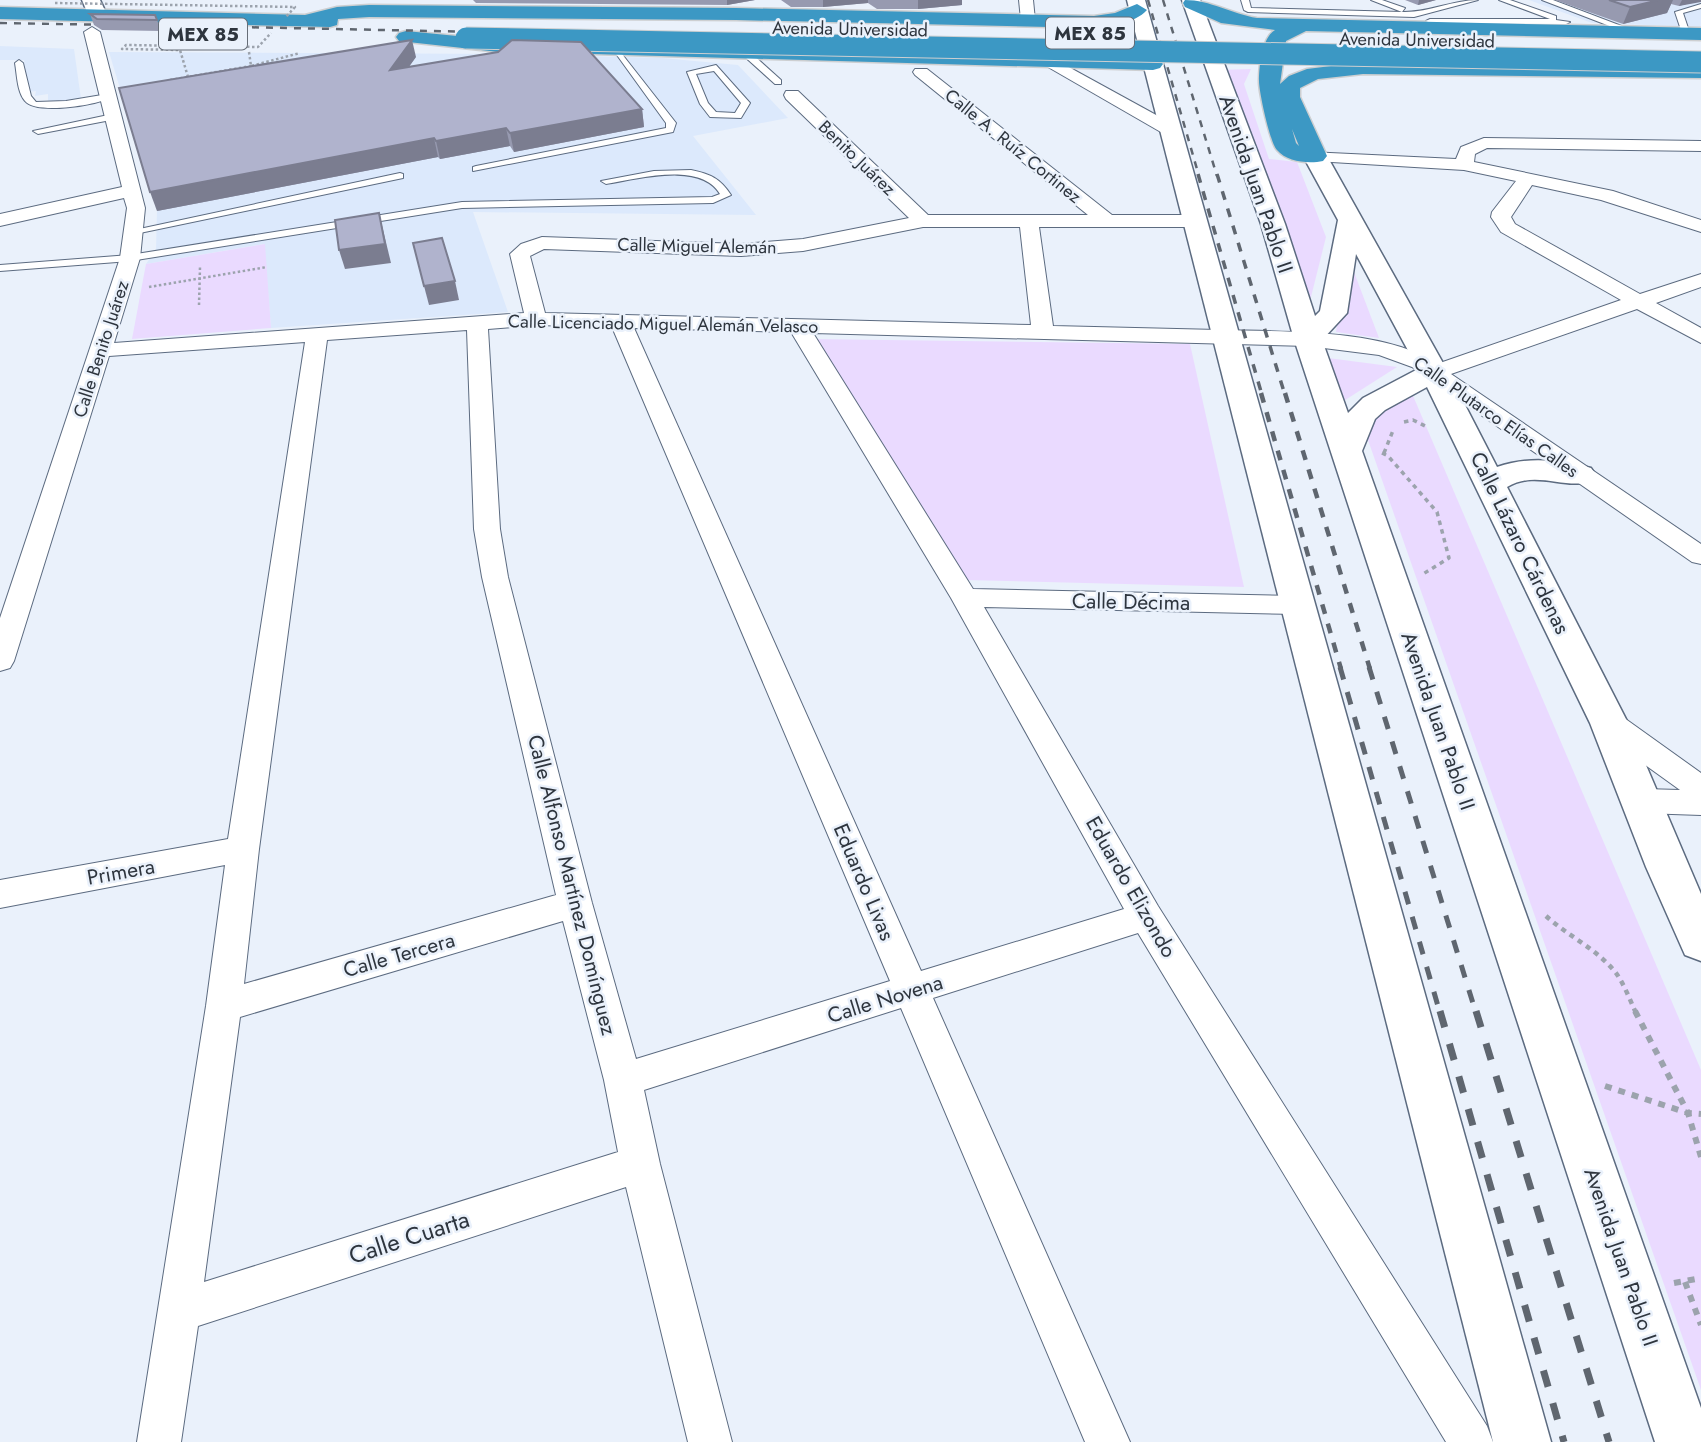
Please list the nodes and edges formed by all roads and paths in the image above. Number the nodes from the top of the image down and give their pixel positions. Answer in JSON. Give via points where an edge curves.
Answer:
{"nodes":[{"id":1,"x":1245,"y":0,"type":"edge"},
{"id":2,"x":1289,"y":0,"type":"edge"},
{"id":3,"x":1332,"y":0,"type":"edge"},
{"id":4,"x":1375,"y":0,"type":"edge"},
{"id":5,"x":1503,"y":0,"type":"edge"},
{"id":6,"x":1546,"y":0,"type":"edge"},
{"id":7,"x":55,"y":2,"type":"dead end"},
{"id":8,"x":1191,"y":2,"type":"edge"},
{"id":9,"x":1474,"y":3,"type":"edge"},
{"id":10,"x":1136,"y":5,"type":"edge"},
{"id":11,"x":1701,"y":6,"type":"edge"},
{"id":12,"x":1440,"y":8,"type":"junction"},
{"id":13,"x":1668,"y":8,"type":"dead end"},
{"id":14,"x":1027,"y":10,"type":"edge"},
{"id":15,"x":1679,"y":12,"type":"junction"},
{"id":16,"x":0,"y":13,"type":"edge"},
{"id":17,"x":1414,"y":15,"type":"junction"},
{"id":18,"x":93,"y":16,"type":"edge"},
{"id":19,"x":285,"y":18,"type":"dead end"},
{"id":20,"x":1304,"y":18,"type":"junction"},
{"id":21,"x":991,"y":19,"type":"junction"},
{"id":22,"x":1345,"y":19,"type":"junction"},
{"id":23,"x":307,"y":20,"type":"junction"},
{"id":24,"x":1490,"y":20,"type":"junction"},
{"id":25,"x":1475,"y":22,"type":"junction"},
{"id":26,"x":1520,"y":22,"type":"junction"},
{"id":27,"x":1566,"y":23,"type":"junction"},
{"id":28,"x":1439,"y":24,"type":"junction"},
{"id":29,"x":472,"y":30,"type":"junction"},
{"id":30,"x":1542,"y":30,"type":"junction"},
{"id":31,"x":0,"y":31,"type":"edge"},
{"id":32,"x":1590,"y":31,"type":"junction"},
{"id":33,"x":271,"y":33,"type":"dead end"},
{"id":34,"x":1636,"y":33,"type":"junction"},
{"id":35,"x":338,"y":36,"type":"dead end"},
{"id":36,"x":1696,"y":38,"type":"edge"},
{"id":37,"x":618,"y":51,"type":"junction"},
{"id":38,"x":249,"y":52,"type":"dead end"},
{"id":39,"x":300,"y":53,"type":"dead end"},
{"id":40,"x":748,"y":55,"type":"junction"},
{"id":41,"x":720,"y":61,"type":"junction"},
{"id":42,"x":1007,"y":62,"type":"junction"},
{"id":43,"x":1701,"y":62,"type":"edge"},
{"id":44,"x":19,"y":63,"type":"dead end"},
{"id":45,"x":1054,"y":64,"type":"junction"},
{"id":46,"x":1153,"y":64,"type":"junction"},
{"id":47,"x":251,"y":66,"type":"junction"},
{"id":48,"x":1363,"y":68,"type":"junction"},
{"id":49,"x":921,"y":72,"type":"dead end"},
{"id":50,"x":1701,"y":72,"type":"edge"},
{"id":51,"x":255,"y":75,"type":"edge"},
{"id":52,"x":188,"y":77,"type":"junction"},
{"id":53,"x":161,"y":81,"type":"edge"},
{"id":54,"x":778,"y":82,"type":"dead end"},
{"id":55,"x":792,"y":95,"type":"dead end"},
{"id":56,"x":108,"y":97,"type":"junction"},
{"id":57,"x":113,"y":117,"type":"junction"},
{"id":58,"x":38,"y":131,"type":"dead end"},
{"id":59,"x":1172,"y":131,"type":"junction"},
{"id":60,"x":1701,"y":146,"type":"edge"},
{"id":61,"x":1315,"y":156,"type":"junction"},
{"id":62,"x":1464,"y":165,"type":"junction"},
{"id":63,"x":475,"y":169,"type":"dead end"},
{"id":64,"x":400,"y":176,"type":"dead end"},
{"id":65,"x":1529,"y":177,"type":"junction"},
{"id":66,"x":606,"y":181,"type":"dead end"},
{"id":67,"x":131,"y":191,"type":"junction"},
{"id":68,"x":0,"y":220,"type":"edge"},
{"id":69,"x":1105,"y":220,"type":"junction"},
{"id":70,"x":923,"y":221,"type":"junction"},
{"id":71,"x":1029,"y":221,"type":"junction"},
{"id":72,"x":1194,"y":221,"type":"junction"},
{"id":73,"x":1349,"y":222,"type":"junction"},
{"id":74,"x":1701,"y":226,"type":"edge"},
{"id":75,"x":135,"y":231,"type":"junction"},
{"id":76,"x":200,"y":255,"type":"dead end"},
{"id":77,"x":130,"y":258,"type":"junction"},
{"id":78,"x":267,"y":267,"type":"dead end"},
{"id":79,"x":0,"y":268,"type":"edge"},
{"id":80,"x":199,"y":279,"type":"junction"},
{"id":81,"x":1701,"y":280,"type":"edge"},
{"id":82,"x":141,"y":289,"type":"dead end"},
{"id":83,"x":1638,"y":302,"type":"junction"},
{"id":84,"x":199,"y":305,"type":"dead end"},
{"id":85,"x":536,"y":319,"type":"junction"},
{"id":86,"x":620,"y":321,"type":"junction"},
{"id":87,"x":477,"y":322,"type":"junction"},
{"id":88,"x":799,"y":327,"type":"junction"},
{"id":89,"x":1043,"y":332,"type":"junction"},
{"id":90,"x":317,"y":333,"type":"junction"},
{"id":91,"x":1227,"y":335,"type":"junction"},
{"id":92,"x":1701,"y":337,"type":"edge"},
{"id":93,"x":1308,"y":339,"type":"junction"},
{"id":94,"x":101,"y":350,"type":"junction"},
{"id":95,"x":1434,"y":372,"type":"junction"},
{"id":96,"x":1474,"y":452,"type":"junction"},
{"id":97,"x":1360,"y":457,"type":"junction"},
{"id":98,"x":1580,"y":475,"type":"junction"},
{"id":99,"x":1491,"y":483,"type":"junction"},
{"id":100,"x":1701,"y":556,"type":"edge"},
{"id":101,"x":1421,"y":577,"type":"dead end"},
{"id":102,"x":965,"y":598,"type":"junction"},
{"id":103,"x":1298,"y":605,"type":"junction"},
{"id":104,"x":6,"y":626,"type":"edge"},
{"id":105,"x":0,"y":661,"type":"edge"},
{"id":106,"x":1609,"y":723,"type":"junction"},
{"id":107,"x":1701,"y":789,"type":"edge"},
{"id":108,"x":1643,"y":801,"type":"junction"},
{"id":109,"x":1701,"y":803,"type":"edge"},
{"id":110,"x":243,"y":849,"type":"junction"},
{"id":111,"x":0,"y":894,"type":"edge"},
{"id":112,"x":575,"y":903,"type":"junction"},
{"id":113,"x":1542,"y":905,"type":"dead end"},
{"id":114,"x":1146,"y":916,"type":"junction"},
{"id":115,"x":1701,"y":942,"type":"edge"},
{"id":116,"x":911,"y":991,"type":"junction"},
{"id":117,"x":223,"y":1006,"type":"junction"},
{"id":118,"x":1556,"y":1066,"type":"junction"},
{"id":119,"x":623,"y":1080,"type":"junction"},
{"id":120,"x":1688,"y":1113,"type":"junction"},
{"id":121,"x":1701,"y":1114,"type":"edge"},
{"id":122,"x":1701,"y":1157,"type":"edge"},
{"id":123,"x":640,"y":1164,"type":"junction"},
{"id":124,"x":1685,"y":1282,"type":"dead end"},
{"id":125,"x":178,"y":1311,"type":"junction"},
{"id":126,"x":1701,"y":1325,"type":"edge"},
{"id":127,"x":159,"y":1442,"type":"edge"},
{"id":128,"x":710,"y":1442,"type":"edge"},
{"id":129,"x":1108,"y":1442,"type":"edge"},
{"id":130,"x":1471,"y":1442,"type":"edge"},
{"id":131,"x":1522,"y":1442,"type":"edge"},
{"id":132,"x":1684,"y":1442,"type":"edge"}],
"edges":[{"from":1,"to":20,"type":"lane","via":[[1248,10]]},
{"from":2,"to":20,"type":"lane"},
{"from":3,"to":22,"type":"lane"},
{"from":4,"to":17,"type":"lane"},
{"from":5,"to":27,"type":"lane"},
{"from":6,"to":34,"type":"lane"},
{"from":7,"to":19,"type":"path","bridge":true,"via":[[295,7]]},
{"from":8,"to":20,"type":"highway","via":[[1242,22]]},
{"from":8,"to":93,"type":"street","name":"Avenida Juan Pablo II","via":[[1273,224]]},
{"from":9,"to":12,"type":"lane"},
{"from":10,"to":14,"type":"highway","via":[[1121,18],[1104,22]]},
{"from":10,"to":46,"type":"street"},
{"from":11,"to":15,"type":"lane"},
{"from":12,"to":17,"type":"lane"},
{"from":12,"to":25,"type":"lane"},
{"from":13,"to":15,"type":"lane"},
{"from":14,"to":21,"type":"highway"},
{"from":15,"to":36,"type":"lane"},
{"from":16,"to":18,"type":"highway","name":"Avenida Universidad","number":"MEX 85"},
{"from":17,"to":22,"type":"lane"},
{"from":17,"to":28,"type":"lane"},
{"from":18,"to":23,"type":"highway","name":"Avenida Universidad","number":"MEX 85"},
{"from":18,"to":31,"type":"highway","name":"Avenida Universidad","number":"MEX 85"},
{"from":18,"to":35,"type":"highway","name":"Avenida Universidad","number":"MEX 85"},
{"from":18,"to":56,"type":"street","name":"Calle Benito Juárez"},
{"from":20,"to":22,"type":"highway"},
{"from":20,"to":61,"type":"highway","via":[[1276,38],[1269,82],[1285,146],[1294,153]]},
{"from":21,"to":23,"type":"highway","via":[[369,11]]},
{"from":21,"to":42,"type":"highway","via":[[1023,31],[1030,40],[1022,56]]},
{"from":22,"to":28,"type":"highway"},
{"from":22,"to":48,"type":"highway","via":[[1320,43],[1337,60]]},
{"from":23,"to":29,"type":"highway","name":"Avenida Universidad","number":"MEX 85"},
{"from":24,"to":25,"type":"lane"},
{"from":24,"to":26,"type":"lane"},
{"from":24,"to":28,"type":"highway"},
{"from":24,"to":30,"type":"highway"},
{"from":25,"to":26,"type":"lane"},
{"from":25,"to":28,"type":"lane"},
{"from":26,"to":27,"type":"lane"},
{"from":26,"to":30,"type":"lane"},
{"from":27,"to":32,"type":"lane"},
{"from":29,"to":36,"type":"highway","name":"Avenida Universidad","number":"MEX 85"},
{"from":29,"to":37,"type":"highway","name":"Avenida Universidad","number":"MEX 85","via":[[399,37],[478,46]]},
{"from":29,"to":43,"type":"highway","name":"Avenida Universidad","number":"MEX 85","bridge":true},
{"from":30,"to":32,"type":"highway"},
{"from":32,"to":34,"type":"highway"},
{"from":33,"to":52,"type":"path","bridge":true,"via":[[258,47],[126,45],[122,49],[180,50]]},
{"from":34,"to":36,"type":"highway"},
{"from":37,"to":41,"type":"highway"},
{"from":37,"to":63,"type":"lane","via":[[671,123],[670,130]]},
{"from":38,"to":47,"type":"path"},
{"from":39,"to":47,"type":"path"},
{"from":40,"to":41,"type":"highway"},
{"from":40,"to":42,"type":"highway"},
{"from":40,"to":54,"type":"lane"},
{"from":41,"to":41,"type":"lane","via":[[691,72],[713,116],[738,116],[746,103]]},
{"from":42,"to":45,"type":"highway"},
{"from":44,"to":56,"type":"lane","via":[[29,100],[35,105]]},
{"from":45,"to":46,"type":"highway"},
{"from":45,"to":59,"type":"street"},
{"from":46,"to":59,"type":"street"},
{"from":47,"to":51,"type":"path"},
{"from":47,"to":52,"type":"path"},
{"from":48,"to":50,"type":"highway"},
{"from":48,"to":61,"type":"highway","via":[[1312,73],[1289,86],[1289,97]]},
{"from":49,"to":69,"type":"street","name":"Calle A. Ruíz Cortinez"},
{"from":52,"to":53,"type":"path"},
{"from":55,"to":70,"type":"street","name":"Benito Juárez"},
{"from":56,"to":57,"type":"street","name":"Calle Benito Juárez"},
{"from":57,"to":58,"type":"lane"},
{"from":57,"to":67,"type":"street","name":"Calle Benito Juárez"},
{"from":59,"to":72,"type":"street"},
{"from":60,"to":62,"type":"street","via":[[1484,143],[1467,151]]},
{"from":61,"to":62,"type":"street"},
{"from":61,"to":73,"type":"street","name":"Calle Lázaro Cárdenas"},
{"from":62,"to":65,"type":"street"},
{"from":64,"to":75,"type":"lane"},
{"from":65,"to":74,"type":"street","via":[[1606,195]]},
{"from":65,"to":83,"type":"street","via":[[1502,212],[1503,222],[1518,236]]},
{"from":66,"to":77,"type":"lane","via":[[695,172],[714,178],[726,195],[713,200],[448,206]]},
{"from":67,"to":68,"type":"street"},
{"from":67,"to":75,"type":"street","name":"Calle Benito Juárez"},
{"from":69,"to":71,"type":"street","name":"Calle Miguel Alemán"},
{"from":69,"to":72,"type":"street","name":"Calle Miguel Alemán"},
{"from":70,"to":71,"type":"street","name":"Calle Miguel Alemán"},
{"from":70,"to":85,"type":"street","name":"Calle Miguel Alemán","via":[[768,248],[537,245],[520,254]]},
{"from":71,"to":89,"type":"street"},
{"from":72,"to":91,"type":"street"},
{"from":73,"to":93,"type":"street","via":[[1333,313]]},
{"from":73,"to":95,"type":"street","name":"Calle Lázaro Cárdenas"},
{"from":75,"to":77,"type":"street","name":"Calle Benito Juárez"},
{"from":76,"to":80,"type":"path"},
{"from":77,"to":79,"type":"lane"},
{"from":77,"to":94,"type":"street","name":"Calle Benito Juárez"},
{"from":78,"to":80,"type":"path"},
{"from":80,"to":82,"type":"path"},
{"from":80,"to":84,"type":"path"},
{"from":81,"to":83,"type":"street"},
{"from":83,"to":92,"type":"street"},
{"from":83,"to":95,"type":"street"},
{"from":85,"to":86,"type":"street","name":"Calle Licenciado Miguel Alemán Velasco"},
{"from":85,"to":87,"type":"street","name":"Calle Licenciado Miguel Alemán Velasco"},
{"from":86,"to":88,"type":"street","name":"Calle Licenciado Miguel Alemán Velasco"},
{"from":86,"to":116,"type":"street","name":"Eduardo Livas"},
{"from":87,"to":90,"type":"street","name":"Calle Licenciado Miguel Alemán Velasco"},
{"from":87,"to":112,"type":"street","name":"Calle Alfonso Martínez Domínguez","via":[[487,529],[495,577]]},
{"from":88,"to":89,"type":"street","name":"Calle Licenciado Miguel Alemán Velasco"},
{"from":88,"to":102,"type":"street","name":"Eduardo Elizondo"},
{"from":89,"to":91,"type":"street","name":"Calle Licenciado Miguel Alemán Velasco"},
{"from":90,"to":94,"type":"street","name":"Calle Licenciado Miguel Alemán Velasco"},
{"from":90,"to":110,"type":"street"},
{"from":91,"to":93,"type":"street","name":"Calle Plutarco Elías Calles"},
{"from":91,"to":103,"type":"street"},
{"from":93,"to":95,"type":"street","name":"Calle Plutarco Elías Calles","via":[[1397,352]]},
{"from":93,"to":97,"type":"street","name":"Avenida Juan Pablo II"},
{"from":94,"to":104,"type":"street","name":"Calle Benito Juárez"},
{"from":95,"to":96,"type":"street","name":"Calle Lázaro Cárdenas"},
{"from":95,"to":97,"type":"street","via":[[1362,415]]},
{"from":95,"to":98,"type":"street","name":"Calle Plutarco Elías Calles"},
{"from":96,"to":97,"type":"path","via":[[1413,420],[1395,426]]},
{"from":96,"to":99,"type":"street","name":"Calle Lázaro Cárdenas"},
{"from":97,"to":101,"type":"path","via":[[1417,487],[1437,512],[1449,558]]},
{"from":97,"to":118,"type":"street","name":"Avenida Juan Pablo II"},
{"from":98,"to":99,"type":"street","via":[[1525,469],[1507,472]]},
{"from":98,"to":100,"type":"street","name":"Calle Plutarco Elías Calles"},
{"from":99,"to":106,"type":"street","name":"Calle Lázaro Cárdenas"},
{"from":102,"to":103,"type":"street","name":"Calle Décima"},
{"from":102,"to":114,"type":"street","name":"Eduardo Elizondo"},
{"from":103,"to":131,"type":"street"},
{"from":104,"to":105,"type":"street","name":"Calle Benito Juárez"},
{"from":106,"to":107,"type":"street"},
{"from":106,"to":108,"type":"street","name":"Calle Lázaro Cárdenas"},
{"from":108,"to":109,"type":"street"},
{"from":108,"to":115,"type":"street","name":"Calle Lázaro Cárdenas"},
{"from":110,"to":111,"type":"street","name":"Primera"},
{"from":110,"to":117,"type":"street"},
{"from":112,"to":117,"type":"street","name":"Calle Tercera"},
{"from":112,"to":119,"type":"street","name":"Calle Alfonso Martínez Domínguez"},
{"from":113,"to":120,"type":"path","via":[[1547,918],[1616,973]]},
{"from":114,"to":116,"type":"street","name":"Calle Novena"},
{"from":114,"to":130,"type":"street","name":"Eduardo Elizondo"},
{"from":116,"to":119,"type":"street","name":"Calle Novena"},
{"from":116,"to":129,"type":"street","name":"Eduardo Livas"},
{"from":117,"to":125,"type":"street"},
{"from":118,"to":120,"type":"path"},
{"from":118,"to":132,"type":"street","name":"Avenida Juan Pablo II"},
{"from":119,"to":123,"type":"street","name":"Calle Alfonso Martínez Domínguez"},
{"from":120,"to":121,"type":"path"},
{"from":120,"to":122,"type":"path"},
{"from":123,"to":125,"type":"street","name":"Calle Cuarta"},
{"from":123,"to":128,"type":"street","name":"Calle Alfonso Martínez Domínguez"},
{"from":124,"to":126,"type":"path"},
{"from":125,"to":127,"type":"street"}]}
